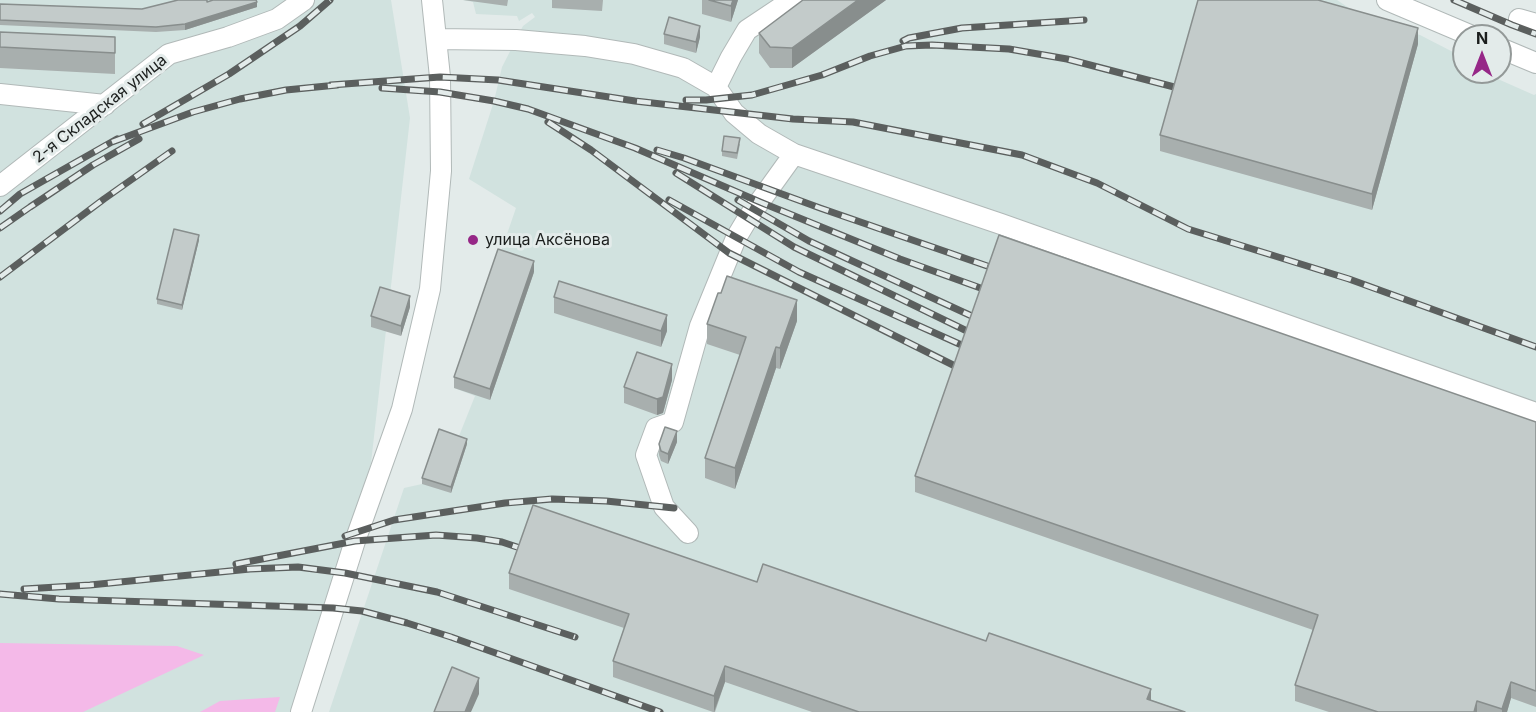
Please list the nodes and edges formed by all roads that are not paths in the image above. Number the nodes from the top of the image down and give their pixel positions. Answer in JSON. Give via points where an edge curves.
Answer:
{"nodes":[{"id":1,"x":304,"y":0,"type":"edge"},
{"id":2,"x":432,"y":0,"type":"edge"},
{"id":3,"x":792,"y":0,"type":"edge"},
{"id":4,"x":1387,"y":0,"type":"edge"},
{"id":5,"x":1452,"y":28,"type":"edge"},
{"id":6,"x":436,"y":39,"type":"junction"},
{"id":7,"x":1512,"y":53,"type":"edge"},
{"id":8,"x":1536,"y":63,"type":"edge"},
{"id":9,"x":716,"y":87,"type":"junction"},
{"id":10,"x":0,"y":94,"type":"edge"},
{"id":11,"x":105,"y":105,"type":"junction"},
{"id":12,"x":794,"y":154,"type":"junction"},
{"id":13,"x":0,"y":186,"type":"edge"},
{"id":14,"x":1536,"y":413,"type":"edge"},
{"id":15,"x":688,"y":533,"type":"dead end"},
{"id":16,"x":301,"y":712,"type":"edge"}],
"edges":[{"from":1,"to":11,"type":"street","name":"2-я Складская улица","via":[[277,19],[169,54]]},
{"from":2,"to":6,"type":"street"},
{"from":3,"to":9,"type":"street","via":[[747,30]]},
{"from":4,"to":5,"type":"street"},
{"from":6,"to":9,"type":"street","via":[[516,40],[634,54],[683,69]]},
{"from":6,"to":16,"type":"street","via":[[441,171],[430,289],[402,408]]},
{"from":7,"to":8,"type":"street"},
{"from":9,"to":12,"type":"street","via":[[734,113],[759,134]]},
{"from":10,"to":11,"type":"street"},
{"from":11,"to":13,"type":"street","name":"2-я Складская улица"},
{"from":12,"to":14,"type":"street"},
{"from":12,"to":15,"type":"street","via":[[736,238],[700,326],[673,422],[656,428],[646,455],[664,507]]}]}
